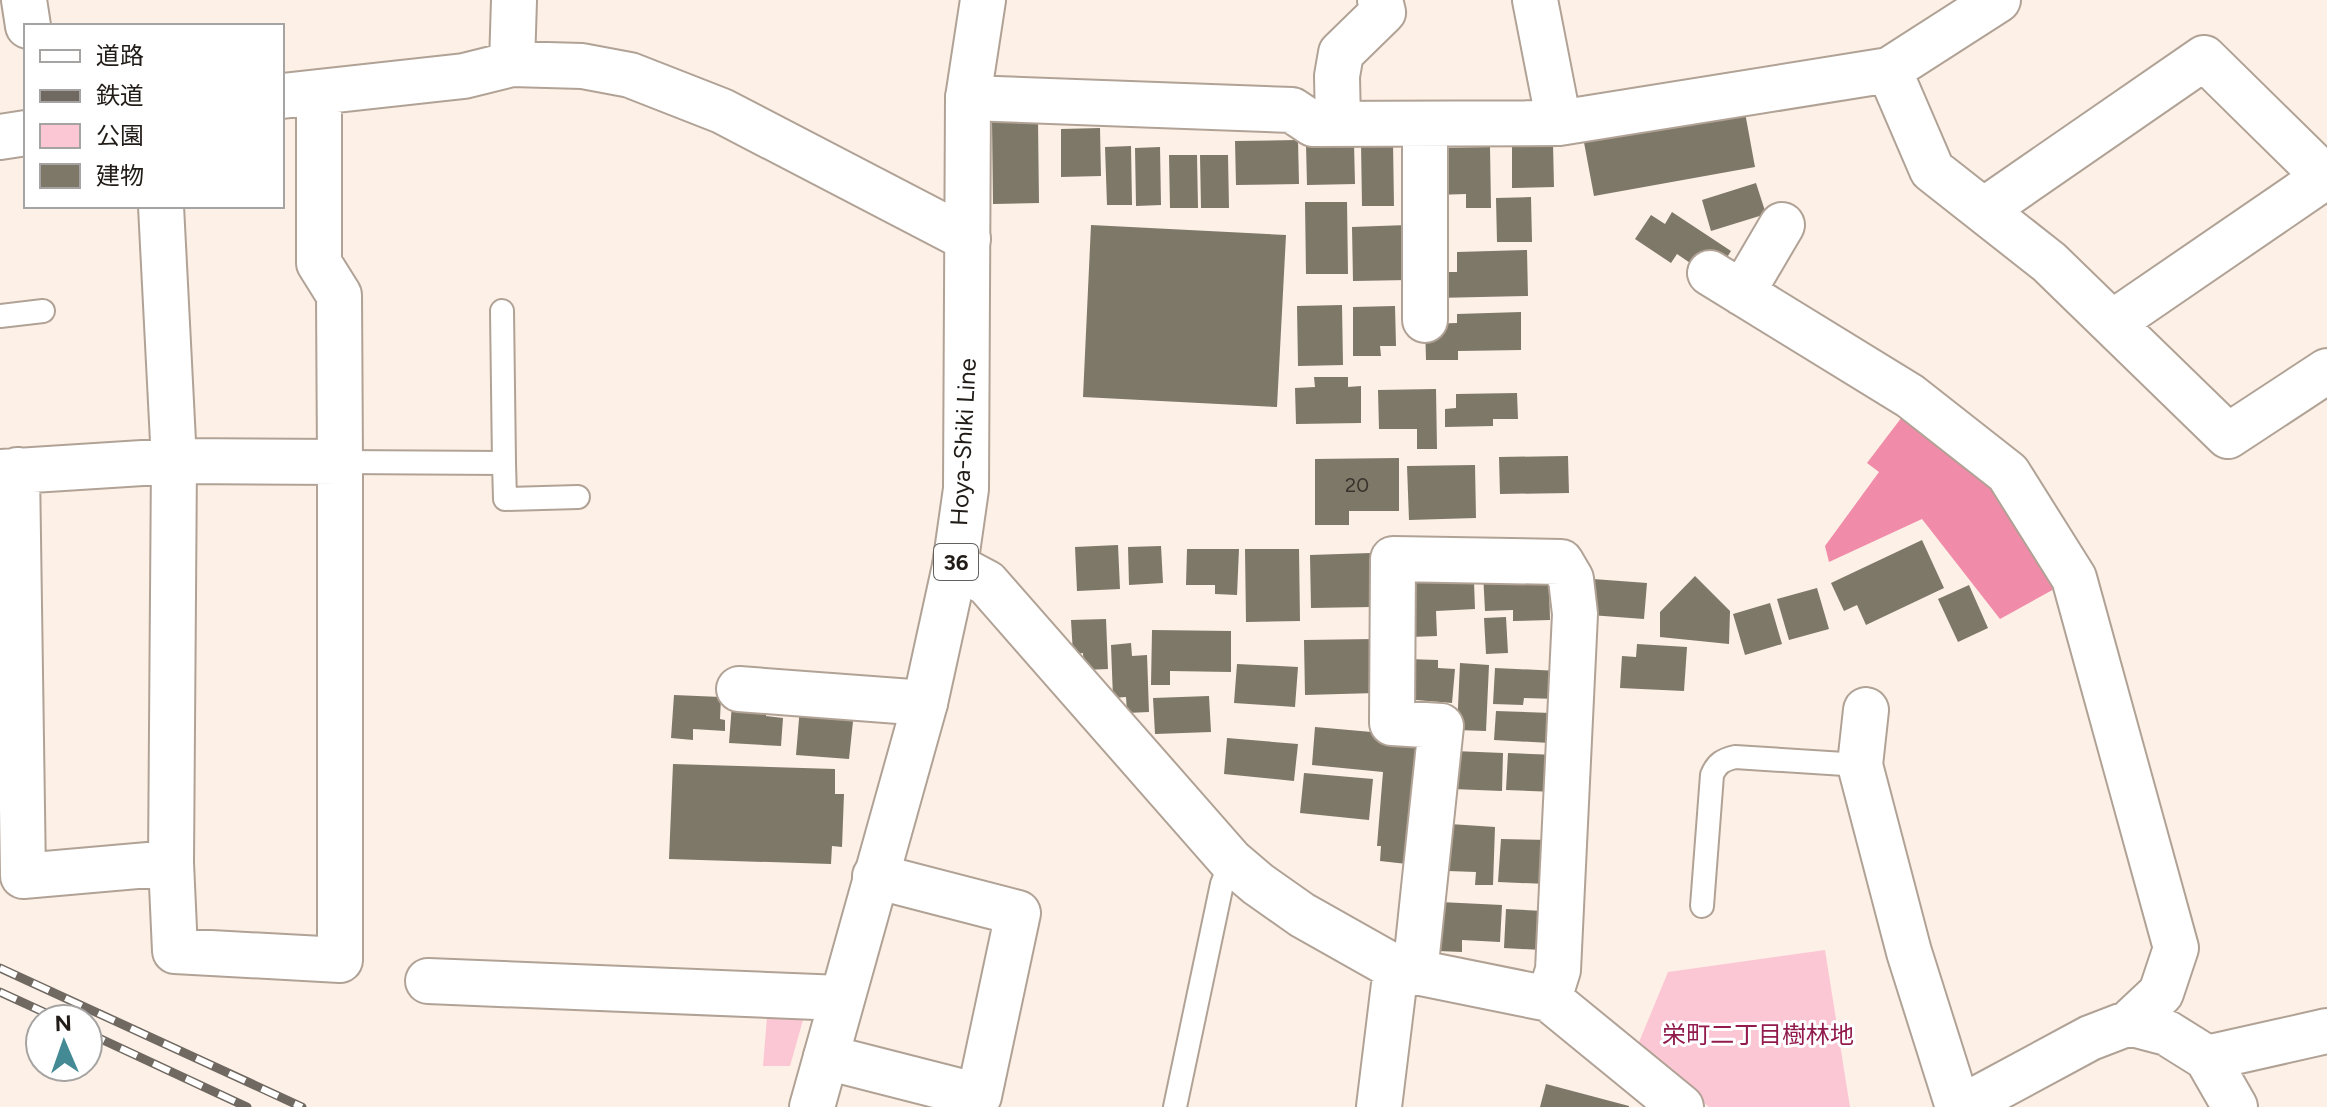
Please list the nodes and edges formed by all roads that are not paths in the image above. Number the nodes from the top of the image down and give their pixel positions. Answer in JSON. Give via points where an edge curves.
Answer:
{"nodes":[{"id":1,"x":24,"y":0,"type":"edge"},
{"id":2,"x":514,"y":0,"type":"edge"},
{"id":3,"x":983,"y":0,"type":"edge"},
{"id":4,"x":1380,"y":0,"type":"edge"},
{"id":5,"x":1535,"y":0,"type":"edge"},
{"id":6,"x":1998,"y":0,"type":"edge"},
{"id":7,"x":28,"y":24,"type":"edge"},
{"id":8,"x":512,"y":64,"type":"junction"},
{"id":9,"x":1889,"y":70,"type":"junction"},
{"id":10,"x":301,"y":94,"type":"edge"},
{"id":11,"x":968,"y":98,"type":"junction"},
{"id":12,"x":1559,"y":123,"type":"junction"},
{"id":13,"x":1338,"y":124,"type":"junction"},
{"id":14,"x":1425,"y":126,"type":"junction"},
{"id":15,"x":24,"y":133,"type":"edge"},
{"id":16,"x":0,"y":137,"type":"edge"},
{"id":17,"x":161,"y":208,"type":"edge"},
{"id":18,"x":1984,"y":210,"type":"junction"},
{"id":19,"x":1782,"y":225,"type":"dead end"},
{"id":20,"x":968,"y":239,"type":"junction"},
{"id":21,"x":43,"y":311,"type":"dead end"},
{"id":22,"x":502,"y":311,"type":"dead end"},
{"id":23,"x":0,"y":316,"type":"edge"},
{"id":24,"x":1425,"y":320,"type":"dead end"},
{"id":25,"x":2112,"y":323,"type":"junction"},
{"id":26,"x":2327,"y":371,"type":"edge"},
{"id":27,"x":174,"y":461,"type":"junction"},
{"id":28,"x":340,"y":462,"type":"junction"},
{"id":29,"x":504,"y":463,"type":"junction"},
{"id":30,"x":9,"y":471,"type":"edge"},
{"id":31,"x":578,"y":497,"type":"dead end"},
{"id":32,"x":955,"y":566,"type":"junction"},
{"id":33,"x":739,"y":689,"type":"dead end"},
{"id":34,"x":925,"y":703,"type":"junction"},
{"id":35,"x":1866,"y":710,"type":"dead end"},
{"id":36,"x":1860,"y":765,"type":"junction"},
{"id":37,"x":1231,"y":861,"type":"junction"},
{"id":38,"x":171,"y":863,"type":"junction"},
{"id":39,"x":875,"y":876,"type":"junction"},
{"id":40,"x":1702,"y":906,"type":"dead end"},
{"id":41,"x":1406,"y":970,"type":"junction"},
{"id":42,"x":428,"y":981,"type":"dead end"},
{"id":43,"x":841,"y":998,"type":"junction"},
{"id":44,"x":1549,"y":999,"type":"junction"},
{"id":45,"x":2129,"y":1023,"type":"junction"},
{"id":46,"x":2327,"y":1031,"type":"edge"},
{"id":47,"x":826,"y":1057,"type":"junction"},
{"id":48,"x":2207,"y":1058,"type":"junction"},
{"id":49,"x":1971,"y":1105,"type":"edge"},
{"id":50,"x":812,"y":1107,"type":"edge"},
{"id":51,"x":1175,"y":1107,"type":"edge"},
{"id":52,"x":1379,"y":1107,"type":"edge"},
{"id":53,"x":1681,"y":1107,"type":"edge"},
{"id":54,"x":2235,"y":1107,"type":"edge"}],
"edges":[{"from":1,"to":7,"type":"street"},
{"from":2,"to":8,"type":"street"},
{"from":3,"to":11,"type":"street","name":"Hoya-Shiki Line","number":"36"},
{"from":4,"to":13,"type":"street","via":[[1383,12],[1341,53]]},
{"from":5,"to":12,"type":"street"},
{"from":6,"to":9,"type":"street"},
{"from":8,"to":10,"type":"street","via":[[464,76]]},
{"from":8,"to":20,"type":"street","via":[[582,66],[630,75],[722,111]]},
{"from":9,"to":12,"type":"street"},
{"from":9,"to":18,"type":"street","via":[[1932,170]]},
{"from":10,"to":28,"type":"street","via":[[319,263],[339,295]]},
{"from":11,"to":13,"type":"street","via":[[1292,110],[1313,124]]},
{"from":11,"to":20,"type":"street","name":"Hoya-Shiki Line","number":"36"},
{"from":12,"to":14,"type":"street"},
{"from":13,"to":14,"type":"street"},
{"from":14,"to":24,"type":"street"},
{"from":15,"to":16,"type":"street"},
{"from":17,"to":27,"type":"street"},
{"from":18,"to":25,"type":"street","via":[[2049,262]]},
{"from":18,"to":25,"type":"street","via":[[2204,58],[2325,177]]},
{"from":19,"to":45,"type":"street","via":[[1726,283],[1910,396],[2008,473],[2074,578],[2176,948],[2161,993]]},
{"from":20,"to":32,"type":"street","name":"Hoya-Shiki Line","number":"36","via":[[966,489]]},
{"from":21,"to":23,"type":"lane"},
{"from":22,"to":29,"type":"lane"},
{"from":25,"to":26,"type":"street","via":[[2228,436]]},
{"from":27,"to":28,"type":"street"},
{"from":27,"to":30,"type":"street"},
{"from":27,"to":38,"type":"street"},
{"from":28,"to":29,"type":"lane"},
{"from":28,"to":38,"type":"street","via":[[340,960],[175,951]]},
{"from":29,"to":31,"type":"lane","via":[[505,499]]},
{"from":30,"to":38,"type":"street","via":[[23,876]]},
{"from":32,"to":34,"type":"street","name":"Hoya-Shiki Line","number":"36"},
{"from":32,"to":37,"type":"street","via":[[987,583]]},
{"from":33,"to":34,"type":"street"},
{"from":34,"to":39,"type":"street","name":"Hoya-Shiki Line","number":"36"},
{"from":35,"to":36,"type":"street"},
{"from":36,"to":40,"type":"lane","via":[[1735,757],[1716,765]]},
{"from":36,"to":49,"type":"street","via":[[1909,952]]},
{"from":37,"to":41,"type":"street","via":[[1302,915]]},
{"from":37,"to":51,"type":"lane"},
{"from":39,"to":43,"type":"street","name":"Hoya-Shiki Line","number":"36"},
{"from":39,"to":47,"type":"street","via":[[1018,913],[979,1096]]},
{"from":41,"to":44,"type":"street"},
{"from":41,"to":44,"type":"street","via":[[1441,726],[1392,723],[1393,559],[1561,562],[1571,579],[1575,614],[1558,970]]},
{"from":41,"to":52,"type":"street"},
{"from":42,"to":43,"type":"street"},
{"from":43,"to":47,"type":"street","name":"Hoya-Shiki Line","number":"36"},
{"from":44,"to":53,"type":"street"},
{"from":45,"to":48,"type":"street","via":[[2167,1033]]},
{"from":45,"to":49,"type":"street","via":[[2090,1038]]},
{"from":46,"to":48,"type":"street"},
{"from":47,"to":50,"type":"street","name":"Hoya-Shiki Line","number":"36"},
{"from":48,"to":54,"type":"street"}]}
